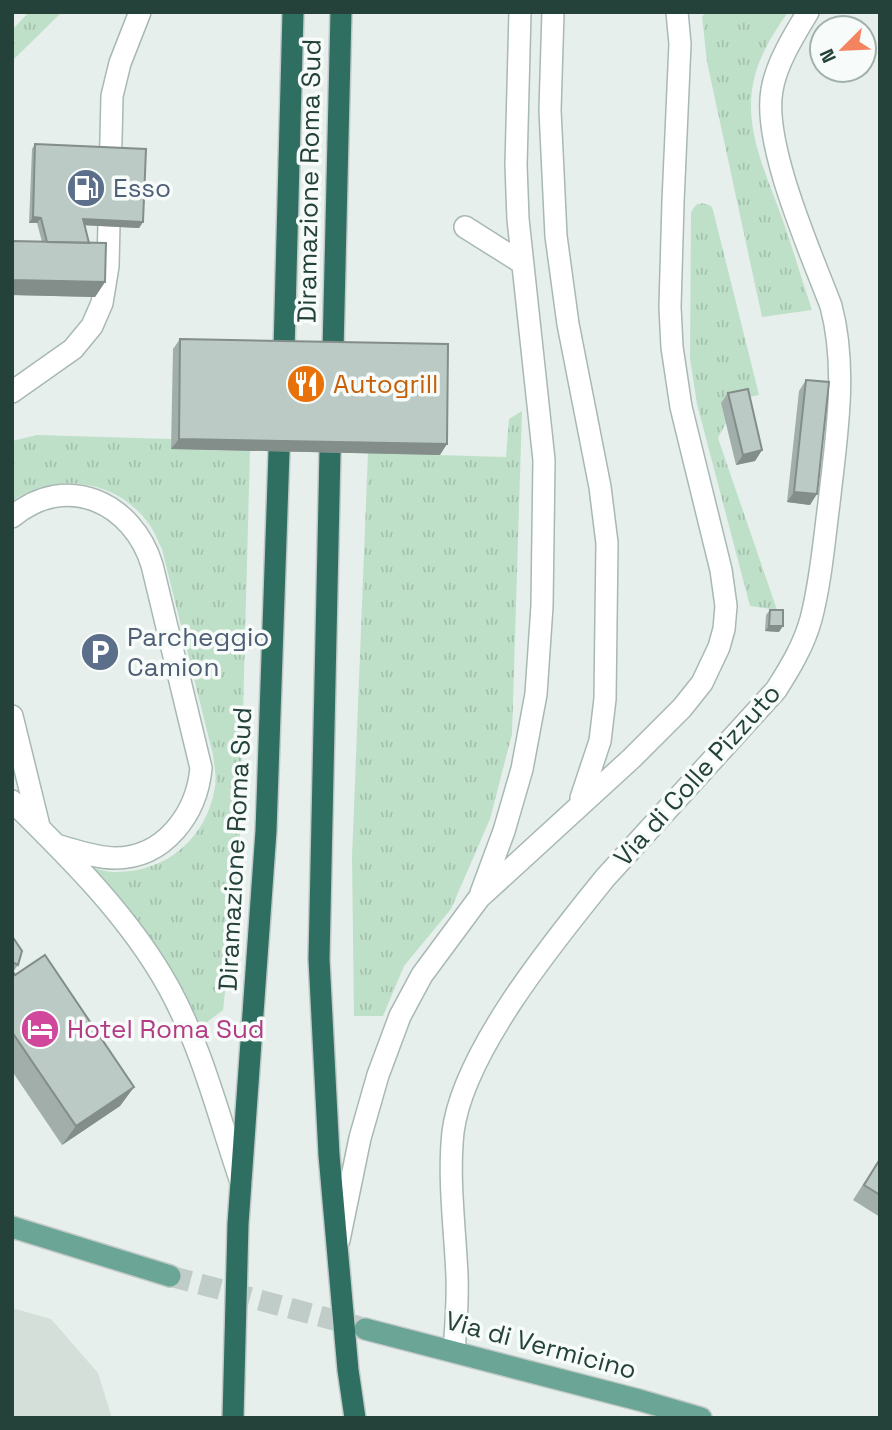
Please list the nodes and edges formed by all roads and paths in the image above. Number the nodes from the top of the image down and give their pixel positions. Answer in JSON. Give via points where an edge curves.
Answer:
{"nodes":[{"id":1,"x":140,"y":12,"type":"edge"},
{"id":2,"x":293,"y":12,"type":"edge"},
{"id":3,"x":341,"y":12,"type":"edge"},
{"id":4,"x":520,"y":12,"type":"edge"},
{"id":5,"x":553,"y":12,"type":"edge"},
{"id":6,"x":677,"y":12,"type":"edge"},
{"id":7,"x":808,"y":12,"type":"edge"},
{"id":8,"x":465,"y":227,"type":"dead end"},
{"id":9,"x":522,"y":263,"type":"junction"},
{"id":10,"x":284,"y":350,"type":"edge"},
{"id":11,"x":333,"y":351,"type":"edge"},
{"id":12,"x":12,"y":392,"type":"edge"},
{"id":13,"x":278,"y":452,"type":"edge"},
{"id":14,"x":330,"y":452,"type":"edge"},
{"id":15,"x":12,"y":517,"type":"edge"},
{"id":16,"x":12,"y":716,"type":"edge"},
{"id":17,"x":12,"y":801,"type":"edge"},
{"id":18,"x":579,"y":804,"type":"junction"},
{"id":19,"x":40,"y":828,"type":"junction"},
{"id":20,"x":56,"y":845,"type":"junction"},
{"id":21,"x":479,"y":898,"type":"junction"},
{"id":22,"x":241,"y":1182,"type":"junction"},
{"id":23,"x":12,"y":1227,"type":"edge"},
{"id":24,"x":337,"y":1249,"type":"junction"},
{"id":25,"x":170,"y":1276,"type":"tunnel mouth"},
{"id":26,"x":365,"y":1329,"type":"tunnel mouth"},
{"id":27,"x":454,"y":1351,"type":"junction"},
{"id":28,"x":695,"y":1417,"type":"edge"},
{"id":29,"x":233,"y":1418,"type":"edge"},
{"id":30,"x":355,"y":1418,"type":"edge"}],
"edges":[{"from":1,"to":12,"type":"street","via":[[112,96],[108,266],[102,303],[92,326],[73,349]]},
{"from":2,"to":10,"type":"highway","name":"Diramazione Roma Sud"},
{"from":3,"to":11,"type":"highway","name":"Diramazione Roma Sud"},
{"from":4,"to":9,"type":"street","via":[[516,174]]},
{"from":5,"to":18,"type":"street","via":[[550,122],[556,236],[607,543],[603,719],[597,755]]},
{"from":6,"to":18,"type":"street","via":[[672,347],[681,407],[721,570],[726,618],[719,647],[697,689],[657,734]]},
{"from":7,"to":27,"type":"street","name":"Via di Colle Pizzuto","via":[[774,79],[770,106],[783,172],[831,306],[839,354],[831,478],[811,620],[776,690],[580,909],[518,995],[475,1068],[456,1115],[452,1145],[457,1279]]},
{"from":8,"to":9,"type":"street"},
{"from":9,"to":21,"type":"street","via":[[544,460],[540,649],[517,790]]},
{"from":13,"to":22,"type":"highway","name":"Diramazione Roma Sud","via":[[266,831]]},
{"from":14,"to":24,"type":"highway","via":[[319,959]]},
{"from":15,"to":20,"type":"street","via":[[47,498],[74,495],[114,509],[135,529],[152,565],[201,768],[192,808],[177,830],[158,845],[119,858]]},
{"from":16,"to":19,"type":"street"},
{"from":17,"to":19,"type":"street"},
{"from":18,"to":21,"type":"street"},
{"from":19,"to":20,"type":"street"},
{"from":20,"to":22,"type":"street","via":[[128,927],[169,988]]},
{"from":21,"to":24,"type":"street","via":[[422,975],[392,1034],[366,1118]]},
{"from":22,"to":29,"type":"highway","name":"Diramazione Roma Sud"},
{"from":23,"to":25,"type":"main road"},
{"from":24,"to":30,"type":"highway"},
{"from":26,"to":27,"type":"main road","name":"Via di Vermicino"},
{"from":27,"to":28,"type":"main road","name":"Via di Vermicino"}]}
